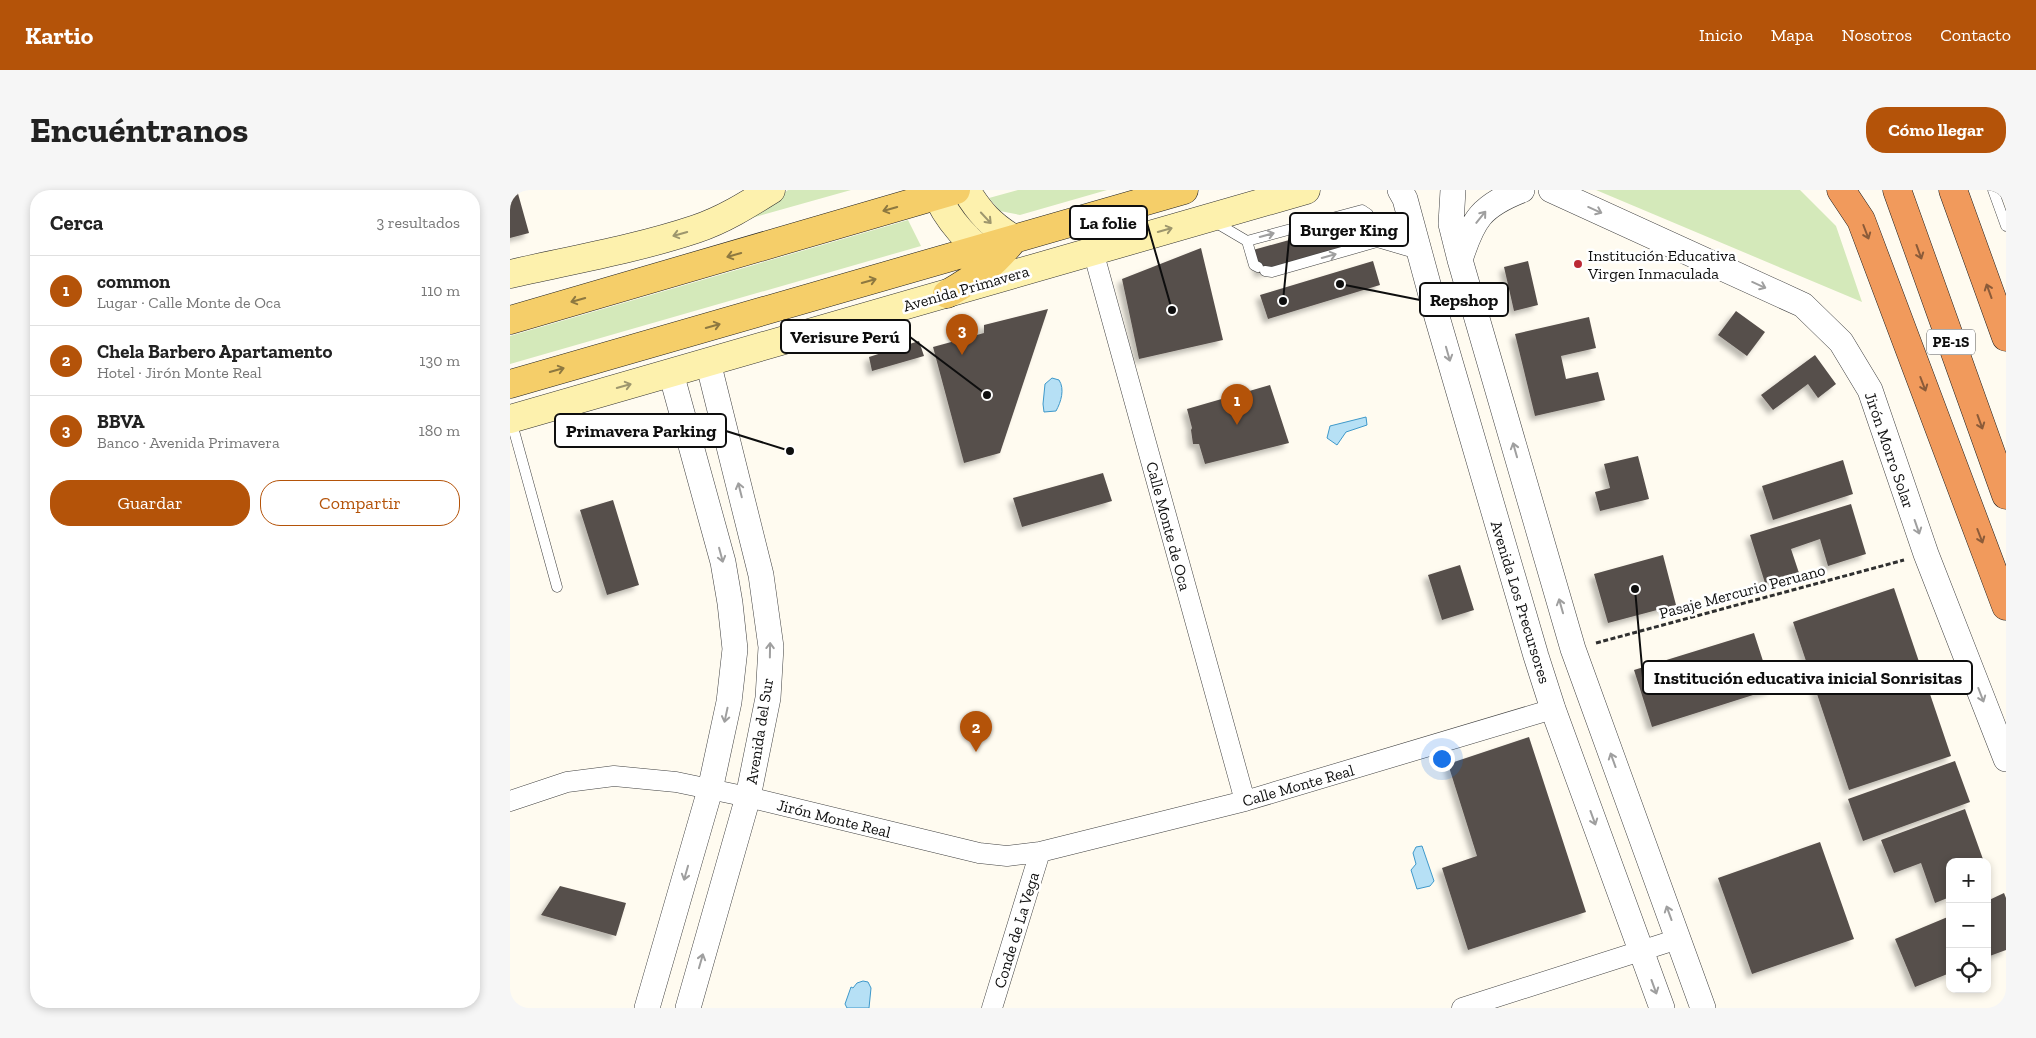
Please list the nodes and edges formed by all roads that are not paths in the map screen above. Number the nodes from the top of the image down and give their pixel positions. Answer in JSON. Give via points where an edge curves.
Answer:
{"nodes":[{"id":1,"x":771,"y":190,"type":"edge"},
{"id":2,"x":966,"y":190,"type":"edge"},
{"id":3,"x":1184,"y":190,"type":"edge"},
{"id":4,"x":1306,"y":190,"type":"edge"},
{"id":5,"x":1400,"y":190,"type":"edge"},
{"id":6,"x":1453,"y":190,"type":"edge"},
{"id":7,"x":1522,"y":190,"type":"edge"},
{"id":8,"x":1551,"y":190,"type":"edge"},
{"id":9,"x":1841,"y":190,"type":"edge"},
{"id":10,"x":1897,"y":190,"type":"edge"},
{"id":11,"x":1953,"y":190,"type":"edge"},
{"id":12,"x":1993,"y":190,"type":"edge"},
{"id":13,"x":943,"y":192,"type":"edge"},
{"id":14,"x":1207,"y":218,"type":"junction"},
{"id":15,"x":2006,"y":226,"type":"edge"},
{"id":16,"x":1014,"y":239,"type":"junction"},
{"id":17,"x":1247,"y":241,"type":"junction"},
{"id":18,"x":1377,"y":242,"type":"junction"},
{"id":19,"x":1093,"y":251,"type":"junction"},
{"id":20,"x":1420,"y":255,"type":"junction"},
{"id":21,"x":1460,"y":260,"type":"junction"},
{"id":22,"x":997,"y":261,"type":"junction"},
{"id":23,"x":510,"y":274,"type":"edge"},
{"id":24,"x":510,"y":299,"type":"edge"},
{"id":25,"x":1473,"y":305,"type":"junction"},
{"id":26,"x":542,"y":310,"type":"junction"},
{"id":27,"x":1437,"y":317,"type":"junction"},
{"id":28,"x":510,"y":320,"type":"edge"},
{"id":29,"x":2006,"y":337,"type":"edge"},
{"id":30,"x":708,"y":362,"type":"junction"},
{"id":31,"x":671,"y":373,"type":"junction"},
{"id":32,"x":510,"y":384,"type":"edge"},
{"id":33,"x":510,"y":419,"type":"edge"},
{"id":34,"x":2006,"y":495,"type":"edge"},
{"id":35,"x":557,"y":586,"type":"dead end"},
{"id":36,"x":2006,"y":606,"type":"edge"},
{"id":37,"x":1553,"y":709,"type":"junction"},
{"id":38,"x":2006,"y":759,"type":"edge"},
{"id":39,"x":710,"y":790,"type":"junction"},
{"id":40,"x":748,"y":797,"type":"junction"},
{"id":41,"x":516,"y":800,"type":"edge"},
{"id":42,"x":1245,"y":801,"type":"junction"},
{"id":43,"x":1040,"y":852,"type":"junction"},
{"id":44,"x":1678,"y":939,"type":"junction"},
{"id":45,"x":1641,"y":950,"type":"junction"},
{"id":46,"x":647,"y":1008,"type":"edge"},
{"id":47,"x":688,"y":1008,"type":"edge"},
{"id":48,"x":992,"y":1008,"type":"edge"},
{"id":49,"x":1462,"y":1008,"type":"edge"},
{"id":50,"x":1662,"y":1008,"type":"edge"},
{"id":51,"x":1703,"y":1008,"type":"edge"}],
"edges":[{"from":1,"to":23,"type":"main road","one_way":true,"via":[[734,213],[697,229]]},
{"from":2,"to":16,"type":"main road","one_way":true,"via":[[994,226]]},
{"from":3,"to":16,"type":"main road","name":"Avenida Primavera"},
{"from":4,"to":14,"type":"main road","name":"Avenida Primavera"},
{"from":5,"to":20,"type":"street","name":"Avenida Los Precursores"},
{"from":6,"to":21,"type":"street","via":[[1452,224]]},
{"from":21,"to":7,"type":"street","one_way":true,"via":[[1468,234],[1481,214],[1500,199]]},
{"from":8,"to":38,"type":"street","name":"Jirón Morro Solar","one_way":true,"via":[[1803,305],[1841,342],[1870,390],[1926,554]]},
{"from":9,"to":36,"type":"highway","one_way":true,"via":[[1861,220]]},
{"from":10,"to":34,"type":"highway","number":"PE-1S","one_way":true},
{"from":29,"to":11,"type":"highway","one_way":true},
{"from":12,"to":15,"type":"lane"},
{"from":13,"to":22,"type":"main road","via":[[962,232]]},
{"from":13,"to":26,"type":"main road","one_way":true},
{"from":14,"to":17,"type":"lane"},
{"from":19,"to":14,"type":"main road","name":"Avenida Primavera","one_way":true},
{"from":16,"to":22,"type":"main road","name":"Avenida Primavera"},
{"from":17,"to":18,"type":"lane","one_way":true,"via":[[1254,265],[1272,272]]},
{"from":17,"to":18,"type":"lane","one_way":true,"via":[[1362,210],[1368,214]]},
{"from":18,"to":20,"type":"lane"},
{"from":19,"to":22,"type":"main road","name":"Avenida Primavera"},
{"from":19,"to":42,"type":"street","name":"Calle Monte de Oca"},
{"from":20,"to":27,"type":"street","name":"Avenida Los Precursores"},
{"from":21,"to":25,"type":"street"},
{"from":22,"to":30,"type":"main road","name":"Avenida Primavera","via":[[947,294]]},
{"from":32,"to":22,"type":"main road","name":"Avenida Primavera","one_way":true},
{"from":24,"to":26,"type":"main road"},
{"from":25,"to":27,"type":"street","via":[[1454,290],[1437,299]]},
{"from":44,"to":25,"type":"street","one_way":true,"via":[[1573,649]]},
{"from":26,"to":28,"type":"main road"},
{"from":27,"to":37,"type":"street","name":"Avenida Los Precursores","one_way":true},
{"from":30,"to":31,"type":"main road","name":"Avenida Primavera"},
{"from":40,"to":30,"type":"street","name":"Avenida del Sur","one_way":true,"via":[[768,698],[771,646],[761,575]]},
{"from":33,"to":31,"type":"main road","name":"Avenida Primavera","one_way":true},
{"from":31,"to":39,"type":"street","one_way":true,"via":[[722,562],[735,649],[729,702]]},
{"from":33,"to":35,"type":"lane"},
{"from":37,"to":42,"type":"street","name":"Calle Monte Real"},
{"from":37,"to":45,"type":"street","name":"Avenida Los Precursores","one_way":true},
{"from":39,"to":40,"type":"street","name":"Jirón Monte Real"},
{"from":39,"to":41,"type":"street","name":"Jirón Monte Real","via":[[676,782],[614,776],[567,782]]},
{"from":39,"to":46,"type":"street","one_way":true},
{"from":40,"to":43,"type":"street","name":"Jirón Monte Real","via":[[979,853],[1007,856]]},
{"from":47,"to":40,"type":"street","name":"Avenida del Sur","one_way":true},
{"from":42,"to":43,"type":"street","name":"Calle Monte Real"},
{"from":43,"to":48,"type":"street","name":"Conde de La Vega"},
{"from":44,"to":45,"type":"street"},
{"from":44,"to":51,"type":"street"},
{"from":45,"to":49,"type":"street"},
{"from":45,"to":50,"type":"street","name":"Avenida Los Precursores","one_way":true}]}
